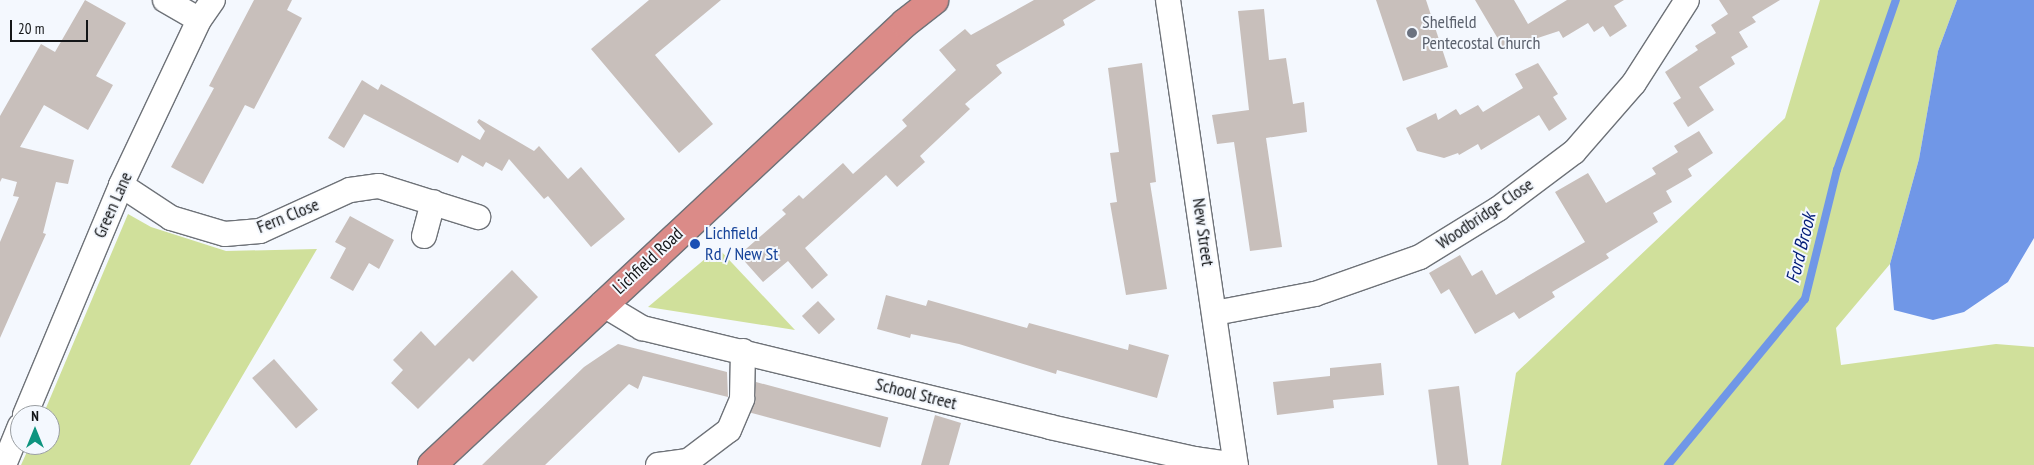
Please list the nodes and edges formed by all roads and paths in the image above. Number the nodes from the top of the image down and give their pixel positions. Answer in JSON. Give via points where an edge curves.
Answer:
{"nodes":[{"id":1,"x":165,"y":0,"type":"edge"},
{"id":2,"x":213,"y":0,"type":"edge"},
{"id":3,"x":934,"y":0,"type":"edge"},
{"id":4,"x":1168,"y":0,"type":"edge"},
{"id":5,"x":1682,"y":2,"type":"edge"},
{"id":6,"x":199,"y":20,"type":"junction"},
{"id":7,"x":121,"y":185,"type":"junction"},
{"id":8,"x":433,"y":202,"type":"junction"},
{"id":9,"x":478,"y":217,"type":"dead end"},
{"id":10,"x":424,"y":236,"type":"dead end"},
{"id":11,"x":602,"y":304,"type":"junction"},
{"id":12,"x":1215,"y":313,"type":"junction"},
{"id":13,"x":742,"y":351,"type":"junction"},
{"id":14,"x":29,"y":405,"type":"edge"},
{"id":15,"x":10,"y":450,"type":"edge"},
{"id":16,"x":4,"y":465,"type":"edge"},
{"id":17,"x":432,"y":465,"type":"edge"},
{"id":18,"x":658,"y":465,"type":"edge"},
{"id":19,"x":1236,"y":465,"type":"edge"}],
"edges":[{"from":1,"to":6,"type":"street"},
{"from":2,"to":6,"type":"street","name":"Green Lane"},
{"from":3,"to":11,"type":"highway","name":"Lichfield Road","via":[[905,22]]},
{"from":4,"to":12,"type":"street","name":"New Street"},
{"from":5,"to":12,"type":"street","name":"Woodbridge Close","via":[[1634,83],[1574,152],[1498,209],[1420,257],[1315,294]]},
{"from":6,"to":7,"type":"street","name":"Green Lane"},
{"from":7,"to":8,"type":"street","name":"Fern Close","via":[[171,218],[225,234],[260,231],[350,190],[378,186]]},
{"from":7,"to":14,"type":"street","name":"Green Lane"},
{"from":8,"to":9,"type":"street","name":"Fern Close"},
{"from":8,"to":10,"type":"street"},
{"from":11,"to":13,"type":"street","name":"School Street","via":[[642,328]]},
{"from":11,"to":17,"type":"highway","name":"Lichfield Road"},
{"from":12,"to":19,"type":"street","name":"New Street"},
{"from":13,"to":18,"type":"street","via":[[742,400],[729,430],[688,461]]},
{"from":13,"to":19,"type":"street","name":"School Street","via":[[1050,427],[1194,459]]},
{"from":15,"to":16,"type":"street"}]}
